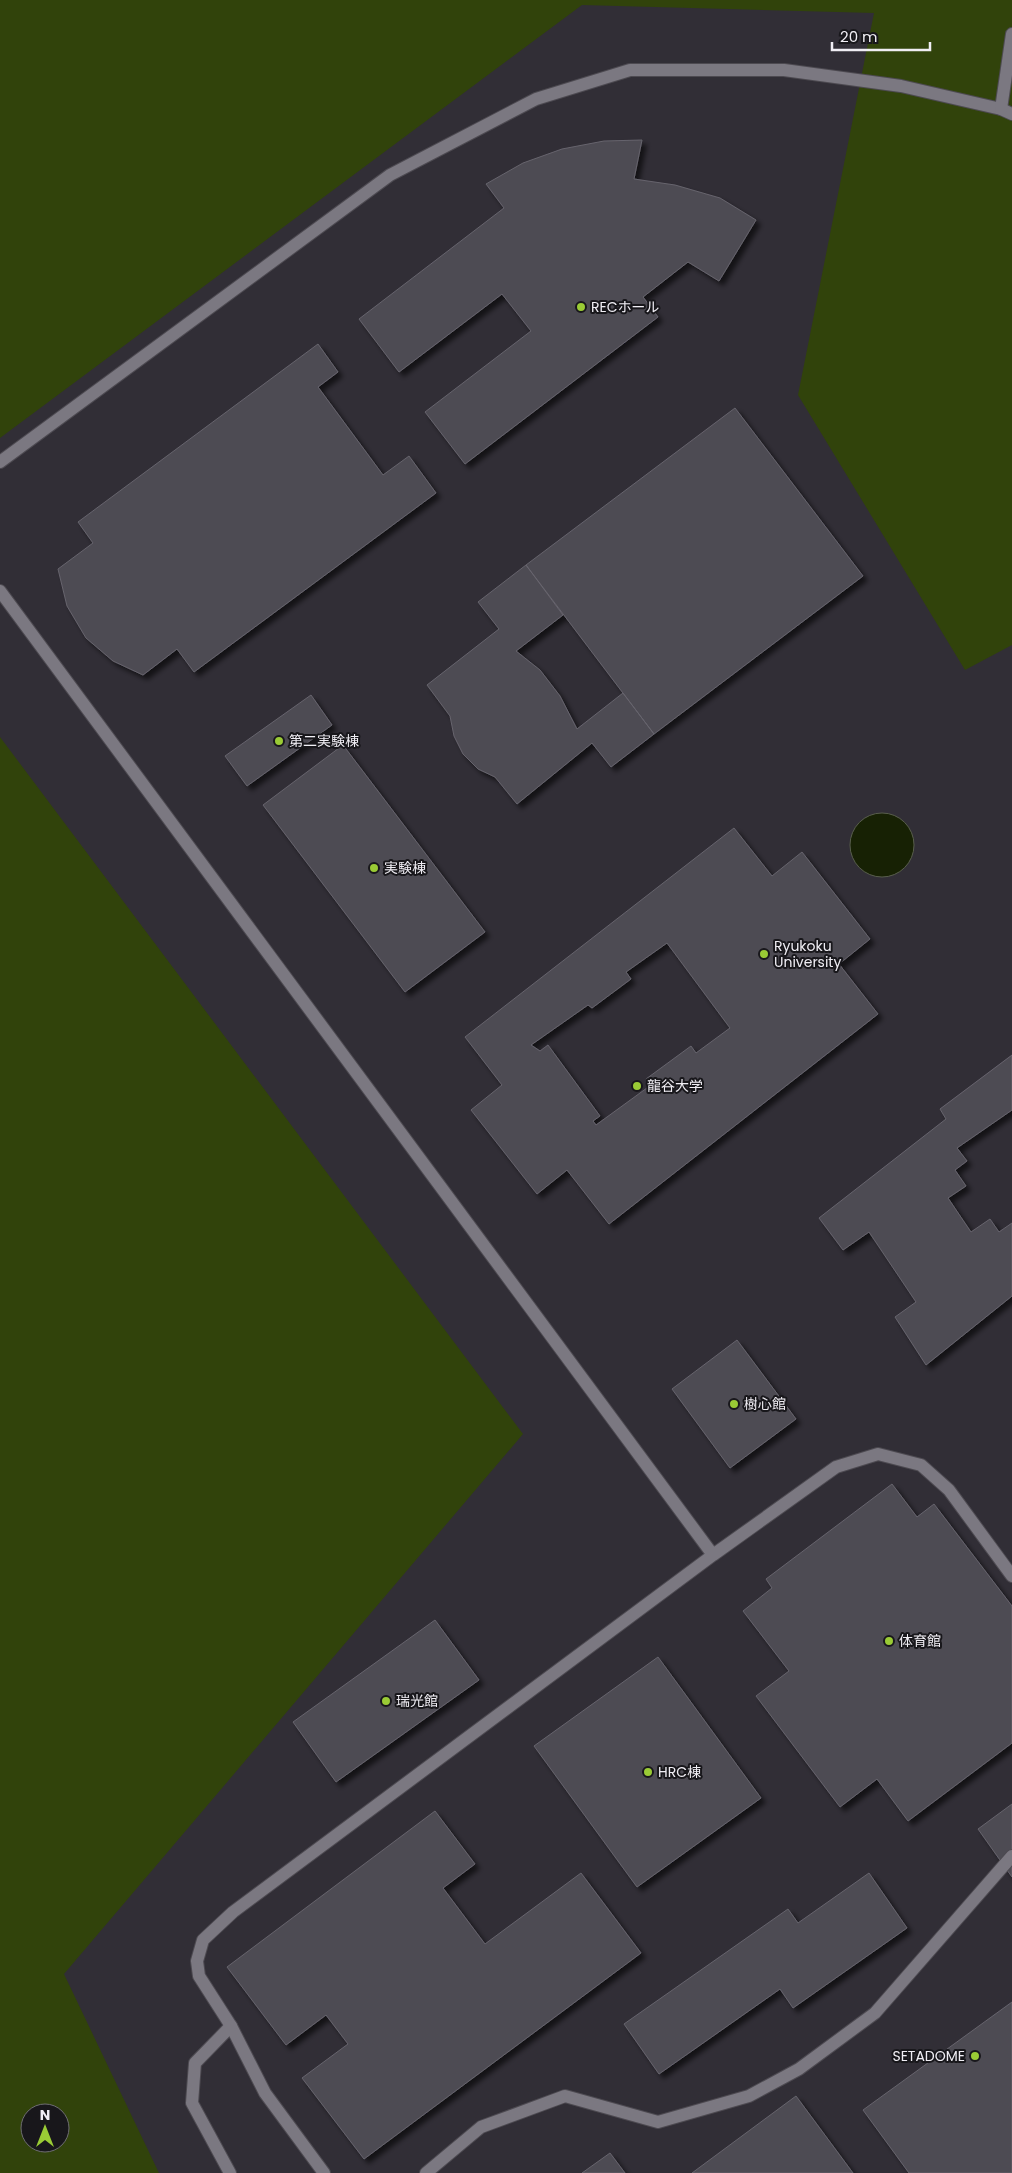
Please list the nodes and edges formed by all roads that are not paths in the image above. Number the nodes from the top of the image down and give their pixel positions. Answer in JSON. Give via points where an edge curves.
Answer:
{"nodes":[{"id":1,"x":1012,"y":34,"type":"edge"},
{"id":2,"x":1006,"y":112,"type":"edge"},
{"id":3,"x":0,"y":462,"type":"edge"},
{"id":4,"x":0,"y":591,"type":"edge"},
{"id":5,"x":714,"y":1555,"type":"junction"},
{"id":6,"x":1012,"y":1576,"type":"edge"},
{"id":7,"x":1012,"y":1856,"type":"edge"},
{"id":8,"x":231,"y":2026,"type":"junction"},
{"id":9,"x":230,"y":2173,"type":"edge"},
{"id":10,"x":324,"y":2173,"type":"edge"},
{"id":11,"x":426,"y":2173,"type":"edge"}],
"edges":[{"from":1,"to":2,"type":"street"},
{"from":2,"to":3,"type":"street","via":[[901,86],[784,70],[630,70],[536,99],[390,175]]},
{"from":4,"to":5,"type":"street"},
{"from":5,"to":6,"type":"street","via":[[836,1467],[878,1454],[921,1465],[949,1490]]},
{"from":5,"to":8,"type":"street","via":[[233,1912],[203,1940],[197,1961],[199,1976]]},
{"from":7,"to":11,"type":"street","via":[[875,2013],[799,2069],[758,2092],[658,2122],[565,2096],[481,2127]]},
{"from":8,"to":9,"type":"street","via":[[195,2063],[192,2103]]},
{"from":8,"to":10,"type":"street","via":[[265,2092]]}]}
